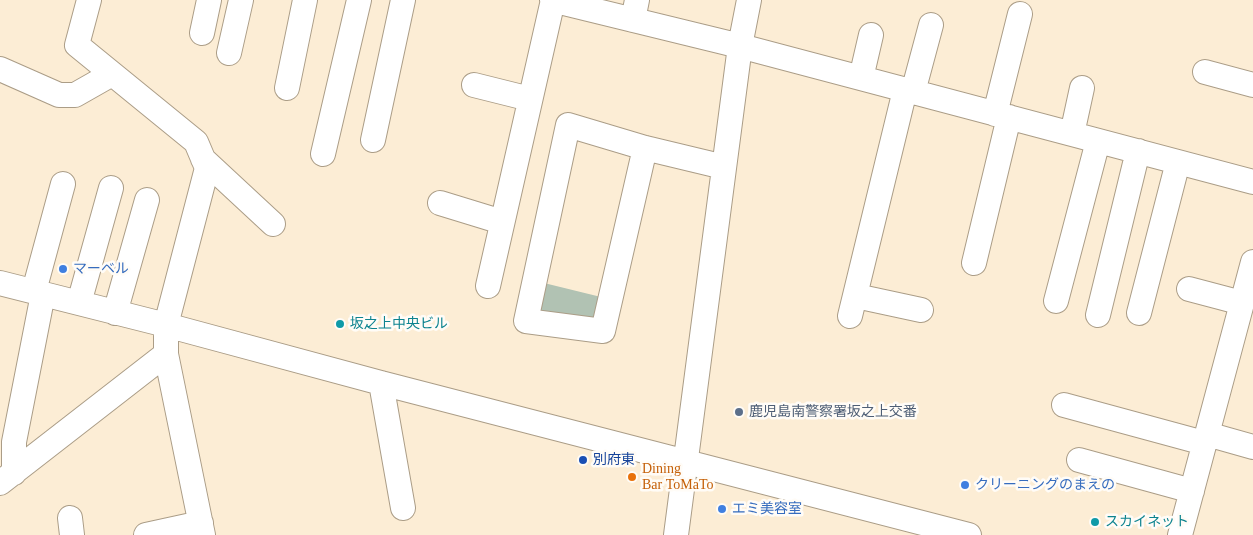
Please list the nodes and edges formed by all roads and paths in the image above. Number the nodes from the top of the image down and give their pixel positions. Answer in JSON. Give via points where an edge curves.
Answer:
{"nodes":[{"id":1,"x":89,"y":0,"type":"edge"},
{"id":2,"x":209,"y":0,"type":"edge"},
{"id":3,"x":241,"y":0,"type":"edge"},
{"id":4,"x":305,"y":0,"type":"edge"},
{"id":5,"x":359,"y":0,"type":"edge"},
{"id":6,"x":404,"y":0,"type":"edge"},
{"id":7,"x":749,"y":0,"type":"edge"},
{"id":8,"x":560,"y":1,"type":"edge"},
{"id":9,"x":635,"y":10,"type":"edge"},
{"id":10,"x":1020,"y":14,"type":"dead end"},
{"id":11,"x":931,"y":25,"type":"dead end"},
{"id":12,"x":202,"y":33,"type":"dead end"},
{"id":13,"x":870,"y":35,"type":"dead end"},
{"id":14,"x":740,"y":46,"type":"junction"},
{"id":15,"x":229,"y":53,"type":"dead end"},
{"id":16,"x":0,"y":69,"type":"edge"},
{"id":17,"x":1205,"y":72,"type":"dead end"},
{"id":18,"x":112,"y":74,"type":"junction"},
{"id":19,"x":861,"y":78,"type":"junction"},
{"id":20,"x":1253,"y":85,"type":"edge"},
{"id":21,"x":474,"y":86,"type":"dead end"},
{"id":22,"x":287,"y":88,"type":"dead end"},
{"id":23,"x":1082,"y":88,"type":"dead end"},
{"id":24,"x":909,"y":91,"type":"junction"},
{"id":25,"x":530,"y":99,"type":"junction"},
{"id":26,"x":1002,"y":115,"type":"junction"},
{"id":27,"x":379,"y":132,"type":"dead end"},
{"id":28,"x":1072,"y":134,"type":"junction"},
{"id":29,"x":1098,"y":141,"type":"junction"},
{"id":30,"x":645,"y":148,"type":"junction"},
{"id":31,"x":1138,"y":151,"type":"junction"},
{"id":32,"x":323,"y":154,"type":"dead end"},
{"id":33,"x":203,"y":159,"type":"junction"},
{"id":34,"x":1178,"y":162,"type":"junction"},
{"id":35,"x":724,"y":167,"type":"junction"},
{"id":36,"x":1253,"y":182,"type":"edge"},
{"id":37,"x":63,"y":184,"type":"dead end"},
{"id":38,"x":111,"y":188,"type":"dead end"},
{"id":39,"x":147,"y":200,"type":"dead end"},
{"id":40,"x":440,"y":202,"type":"dead end"},
{"id":41,"x":502,"y":222,"type":"junction"},
{"id":42,"x":273,"y":224,"type":"dead end"},
{"id":43,"x":1253,"y":262,"type":"edge"},
{"id":44,"x":974,"y":263,"type":"dead end"},
{"id":45,"x":488,"y":286,"type":"dead end"},
{"id":46,"x":1,"y":287,"type":"edge"},
{"id":47,"x":1189,"y":289,"type":"dead end"},
{"id":48,"x":39,"y":293,"type":"junction"},
{"id":49,"x":1056,"y":301,"type":"dead end"},
{"id":50,"x":79,"y":303,"type":"junction"},
{"id":51,"x":1242,"y":303,"type":"junction"},
{"id":52,"x":921,"y":310,"type":"dead end"},
{"id":53,"x":115,"y":312,"type":"junction"},
{"id":54,"x":1139,"y":313,"type":"dead end"},
{"id":55,"x":1098,"y":315,"type":"dead end"},
{"id":56,"x":166,"y":325,"type":"junction"},
{"id":57,"x":166,"y":354,"type":"junction"},
{"id":58,"x":381,"y":383,"type":"junction"},
{"id":59,"x":1064,"y":405,"type":"dead end"},
{"id":60,"x":1206,"y":439,"type":"junction"},
{"id":61,"x":1253,"y":447,"type":"edge"},
{"id":62,"x":1079,"y":460,"type":"dead end"},
{"id":63,"x":685,"y":462,"type":"junction"},
{"id":64,"x":7,"y":478,"type":"edge"},
{"id":65,"x":1192,"y":491,"type":"junction"},
{"id":66,"x":403,"y":508,"type":"dead end"},
{"id":67,"x":202,"y":529,"type":"edge"},
{"id":68,"x":146,"y":535,"type":"edge"},
{"id":69,"x":676,"y":535,"type":"edge"},
{"id":70,"x":968,"y":535,"type":"edge"},
{"id":71,"x":1180,"y":535,"type":"edge"}],
"edges":[{"from":1,"to":18,"type":"street","via":[[77,45]]},
{"from":2,"to":12,"type":"street"},
{"from":3,"to":15,"type":"street"},
{"from":4,"to":22,"type":"street"},
{"from":5,"to":32,"type":"street"},
{"from":6,"to":27,"type":"street"},
{"from":7,"to":14,"type":"street"},
{"from":8,"to":9,"type":"street"},
{"from":8,"to":25,"type":"street"},
{"from":9,"to":14,"type":"street"},
{"from":10,"to":26,"type":"street"},
{"from":11,"to":24,"type":"street"},
{"from":13,"to":19,"type":"street"},
{"from":14,"to":19,"type":"street"},
{"from":14,"to":35,"type":"street"},
{"from":16,"to":18,"type":"street","via":[[59,95],[75,95]]},
{"from":17,"to":20,"type":"street"},
{"from":18,"to":33,"type":"street","via":[[196,142]]},
{"from":19,"to":24,"type":"street"},
{"from":21,"to":25,"type":"street"},
{"from":23,"to":28,"type":"street"},
{"from":24,"to":26,"type":"street"},
{"from":24,"to":52,"type":"street","via":[[853,306]]},
{"from":25,"to":41,"type":"street"},
{"from":26,"to":28,"type":"street"},
{"from":26,"to":44,"type":"street"},
{"from":28,"to":29,"type":"street"},
{"from":29,"to":31,"type":"street"},
{"from":29,"to":49,"type":"street"},
{"from":30,"to":30,"type":"street","via":[[568,125],[526,320],[603,330]]},
{"from":30,"to":35,"type":"street"},
{"from":31,"to":34,"type":"street"},
{"from":31,"to":55,"type":"street"},
{"from":33,"to":42,"type":"street"},
{"from":33,"to":56,"type":"street","via":[[207,168]]},
{"from":34,"to":36,"type":"street"},
{"from":34,"to":54,"type":"street"},
{"from":35,"to":63,"type":"street"},
{"from":37,"to":48,"type":"street"},
{"from":38,"to":50,"type":"street"},
{"from":39,"to":53,"type":"street"},
{"from":40,"to":41,"type":"street"},
{"from":41,"to":45,"type":"street"},
{"from":43,"to":51,"type":"street"},
{"from":46,"to":48,"type":"street"},
{"from":47,"to":51,"type":"street"},
{"from":48,"to":50,"type":"street"},
{"from":48,"to":64,"type":"street"},
{"from":50,"to":53,"type":"street"},
{"from":51,"to":60,"type":"street"},
{"from":53,"to":56,"type":"street"},
{"from":56,"to":57,"type":"street"},
{"from":56,"to":58,"type":"street"},
{"from":57,"to":64,"type":"street"},
{"from":57,"to":67,"type":"street"},
{"from":58,"to":63,"type":"street"},
{"from":58,"to":66,"type":"street"},
{"from":59,"to":60,"type":"street"},
{"from":60,"to":61,"type":"street"},
{"from":60,"to":65,"type":"street"},
{"from":62,"to":65,"type":"street"},
{"from":63,"to":69,"type":"street"},
{"from":63,"to":70,"type":"street"},
{"from":65,"to":71,"type":"street"},
{"from":67,"to":68,"type":"street"}]}
